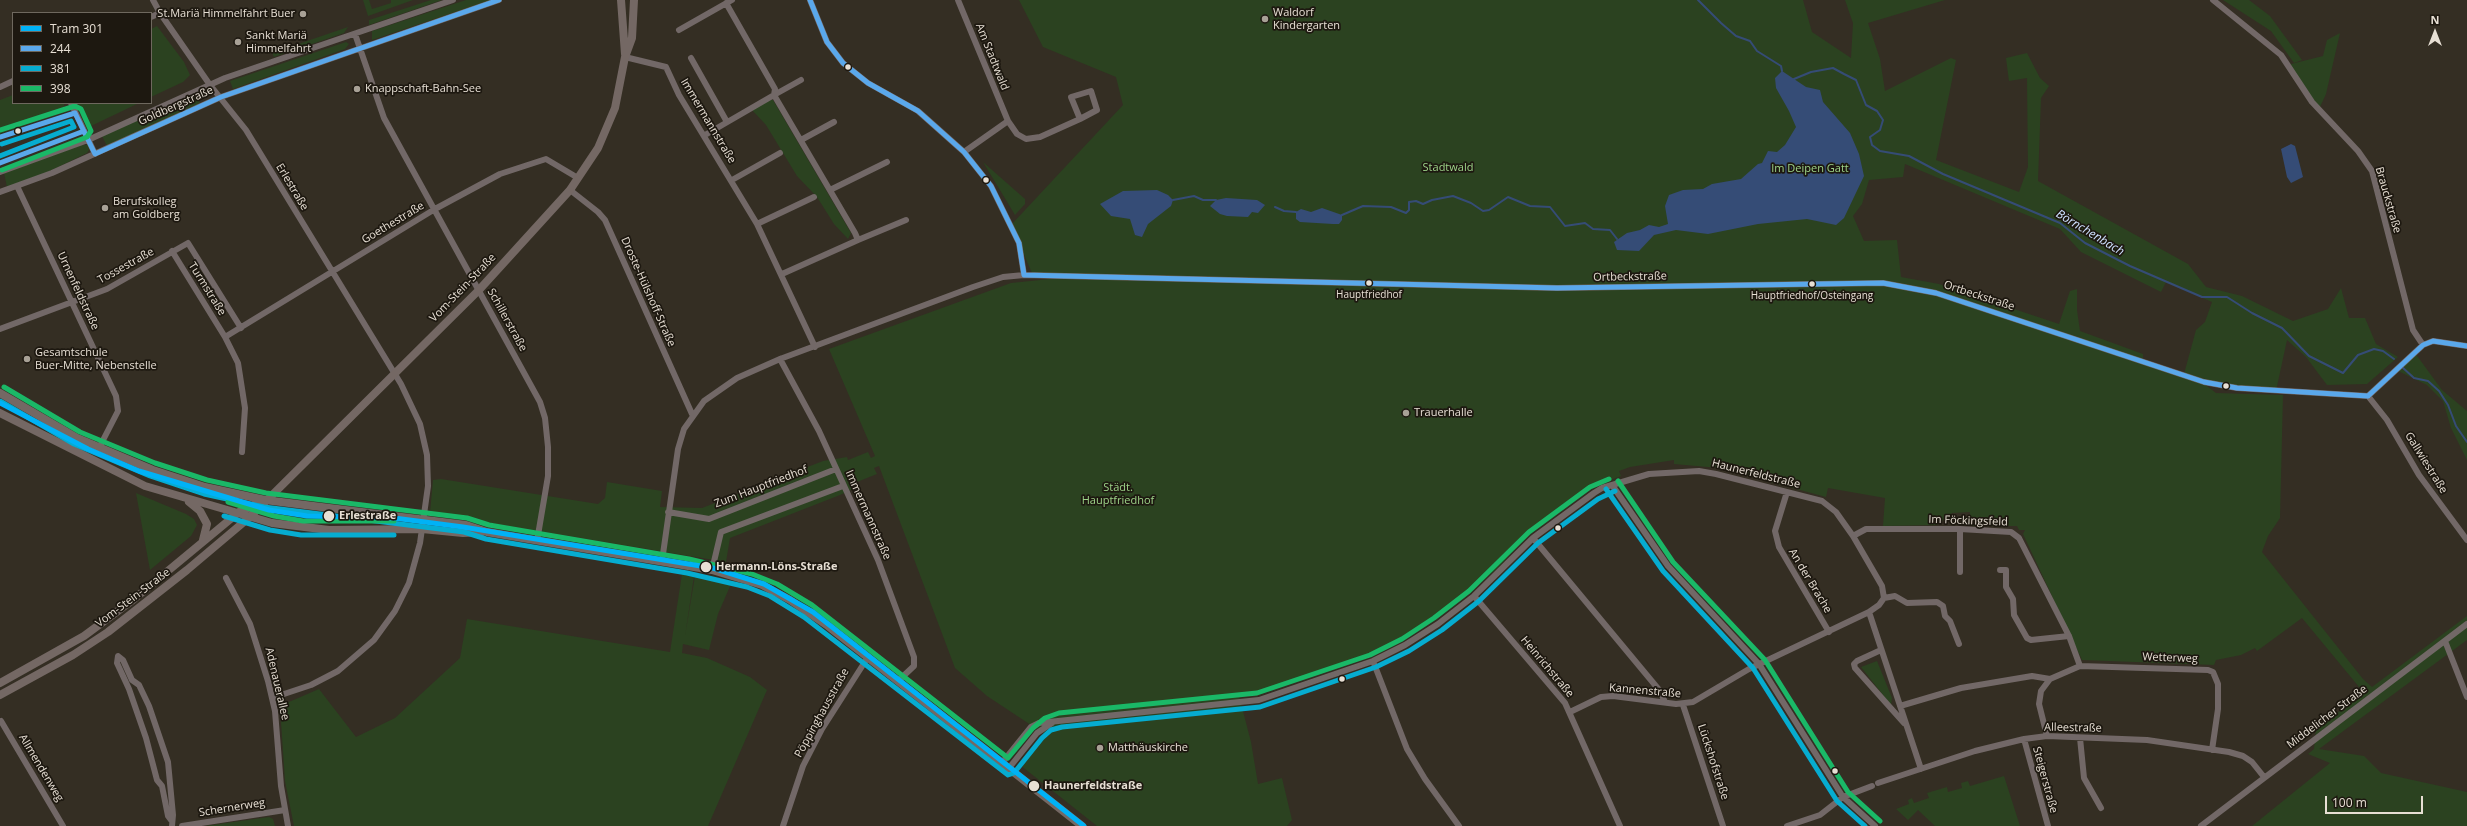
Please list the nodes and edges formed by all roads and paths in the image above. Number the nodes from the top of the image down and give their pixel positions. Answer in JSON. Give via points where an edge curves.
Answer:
{"nodes":[{"id":1,"x":153,"y":0,"type":"edge"},
{"id":2,"x":453,"y":0,"type":"edge"},
{"id":3,"x":499,"y":0,"type":"edge"},
{"id":4,"x":621,"y":0,"type":"edge"},
{"id":5,"x":634,"y":0,"type":"edge"},
{"id":6,"x":639,"y":0,"type":"edge"},
{"id":7,"x":732,"y":0,"type":"edge"},
{"id":8,"x":810,"y":0,"type":"edge"},
{"id":9,"x":958,"y":0,"type":"edge"},
{"id":10,"x":2214,"y":0,"type":"edge"},
{"id":11,"x":726,"y":3,"type":"junction"},
{"id":12,"x":635,"y":10,"type":"junction"},
{"id":13,"x":160,"y":13,"type":"junction"},
{"id":14,"x":152,"y":17,"type":"edge"},
{"id":15,"x":679,"y":30,"type":"dead end"},
{"id":16,"x":355,"y":34,"type":"junction"},
{"id":17,"x":359,"y":48,"type":"junction"},
{"id":18,"x":625,"y":57,"type":"junction"},
{"id":19,"x":691,"y":58,"type":"dead end"},
{"id":20,"x":801,"y":80,"type":"dead end"},
{"id":21,"x":12,"y":81,"type":"edge"},
{"id":22,"x":210,"y":85,"type":"junction"},
{"id":23,"x":0,"y":87,"type":"edge"},
{"id":24,"x":774,"y":95,"type":"junction"},
{"id":25,"x":221,"y":97,"type":"junction"},
{"id":26,"x":70,"y":104,"type":"edge"},
{"id":27,"x":1080,"y":119,"type":"junction"},
{"id":28,"x":1008,"y":121,"type":"junction"},
{"id":29,"x":727,"y":122,"type":"junction"},
{"id":30,"x":834,"y":122,"type":"dead end"},
{"id":31,"x":705,"y":135,"type":"junction"},
{"id":32,"x":88,"y":140,"type":"junction"},
{"id":33,"x":802,"y":140,"type":"junction"},
{"id":34,"x":964,"y":152,"type":"junction"},
{"id":35,"x":95,"y":154,"type":"junction"},
{"id":36,"x":780,"y":154,"type":"dead end"},
{"id":37,"x":887,"y":162,"type":"dead end"},
{"id":38,"x":0,"y":172,"type":"edge"},
{"id":39,"x":578,"y":178,"type":"junction"},
{"id":40,"x":732,"y":180,"type":"junction"},
{"id":41,"x":18,"y":186,"type":"junction"},
{"id":42,"x":570,"y":190,"type":"junction"},
{"id":43,"x":830,"y":190,"type":"junction"},
{"id":44,"x":0,"y":192,"type":"edge"},
{"id":45,"x":814,"y":197,"type":"dead end"},
{"id":46,"x":435,"y":209,"type":"junction"},
{"id":47,"x":906,"y":220,"type":"dead end"},
{"id":48,"x":757,"y":224,"type":"junction"},
{"id":49,"x":858,"y":240,"type":"junction"},
{"id":50,"x":172,"y":251,"type":"junction"},
{"id":51,"x":332,"y":272,"type":"junction"},
{"id":52,"x":782,"y":274,"type":"junction"},
{"id":53,"x":1024,"y":275,"type":"junction"},
{"id":54,"x":479,"y":290,"type":"junction"},
{"id":55,"x":72,"y":302,"type":"junction"},
{"id":56,"x":241,"y":328,"type":"junction"},
{"id":57,"x":0,"y":329,"type":"edge"},
{"id":58,"x":225,"y":337,"type":"junction"},
{"id":59,"x":2423,"y":345,"type":"junction"},
{"id":60,"x":2467,"y":346,"type":"edge"},
{"id":61,"x":815,"y":347,"type":"junction"},
{"id":62,"x":780,"y":359,"type":"junction"},
{"id":63,"x":394,"y":373,"type":"junction"},
{"id":64,"x":0,"y":393,"type":"edge"},
{"id":65,"x":2368,"y":396,"type":"junction"},
{"id":66,"x":0,"y":413,"type":"edge"},
{"id":67,"x":692,"y":414,"type":"junction"},
{"id":68,"x":99,"y":448,"type":"junction"},
{"id":69,"x":242,"y":452,"type":"dead end"},
{"id":70,"x":836,"y":469,"type":"junction"},
{"id":71,"x":1612,"y":485,"type":"junction"},
{"id":72,"x":843,"y":486,"type":"junction"},
{"id":73,"x":1787,"y":492,"type":"junction"},
{"id":74,"x":187,"y":500,"type":"junction"},
{"id":75,"x":265,"y":500,"type":"junction"},
{"id":76,"x":239,"y":512,"type":"junction"},
{"id":77,"x":668,"y":512,"type":"junction"},
{"id":78,"x":251,"y":516,"type":"junction"},
{"id":79,"x":424,"y":519,"type":"junction"},
{"id":80,"x":422,"y":529,"type":"junction"},
{"id":81,"x":1960,"y":529,"type":"junction"},
{"id":82,"x":487,"y":532,"type":"junction"},
{"id":83,"x":1853,"y":536,"type":"junction"},
{"id":84,"x":1533,"y":538,"type":"junction"},
{"id":85,"x":2467,"y":540,"type":"edge"},
{"id":86,"x":537,"y":541,"type":"junction"},
{"id":87,"x":202,"y":543,"type":"junction"},
{"id":88,"x":662,"y":561,"type":"junction"},
{"id":89,"x":712,"y":570,"type":"junction"},
{"id":90,"x":2000,"y":570,"type":"dead end"},
{"id":91,"x":1960,"y":572,"type":"dead end"},
{"id":92,"x":226,"y":578,"type":"dead end"},
{"id":93,"x":1474,"y":596,"type":"junction"},
{"id":94,"x":1884,"y":598,"type":"junction"},
{"id":95,"x":1869,"y":612,"type":"junction"},
{"id":96,"x":2467,"y":624,"type":"edge"},
{"id":97,"x":1829,"y":632,"type":"junction"},
{"id":98,"x":2070,"y":636,"type":"junction"},
{"id":99,"x":2445,"y":641,"type":"junction"},
{"id":100,"x":1959,"y":644,"type":"dead end"},
{"id":101,"x":1881,"y":650,"type":"junction"},
{"id":102,"x":868,"y":657,"type":"junction"},
{"id":103,"x":1373,"y":660,"type":"junction"},
{"id":104,"x":1759,"y":664,"type":"junction"},
{"id":105,"x":2080,"y":666,"type":"junction"},
{"id":106,"x":2050,"y":679,"type":"junction"},
{"id":107,"x":898,"y":681,"type":"junction"},
{"id":108,"x":0,"y":683,"type":"edge"},
{"id":109,"x":140,"y":685,"type":"junction"},
{"id":110,"x":129,"y":689,"type":"junction"},
{"id":111,"x":0,"y":695,"type":"edge"},
{"id":112,"x":2467,"y":697,"type":"edge"},
{"id":113,"x":272,"y":698,"type":"junction"},
{"id":114,"x":1665,"y":702,"type":"junction"},
{"id":115,"x":1683,"y":705,"type":"junction"},
{"id":116,"x":1900,"y":706,"type":"junction"},
{"id":117,"x":1570,"y":712,"type":"junction"},
{"id":118,"x":1061,"y":720,"type":"junction"},
{"id":119,"x":1,"y":721,"type":"dead end"},
{"id":120,"x":1906,"y":725,"type":"junction"},
{"id":121,"x":158,"y":734,"type":"junction"},
{"id":122,"x":2048,"y":736,"type":"junction"},
{"id":123,"x":146,"y":738,"type":"junction"},
{"id":124,"x":2080,"y":738,"type":"junction"},
{"id":125,"x":2024,"y":739,"type":"junction"},
{"id":126,"x":2212,"y":750,"type":"junction"},
{"id":127,"x":1002,"y":763,"type":"junction"},
{"id":128,"x":1010,"y":768,"type":"junction"},
{"id":129,"x":1921,"y":769,"type":"junction"},
{"id":130,"x":2264,"y":777,"type":"junction"},
{"id":131,"x":170,"y":784,"type":"junction"},
{"id":132,"x":1878,"y":784,"type":"dead end"},
{"id":133,"x":162,"y":786,"type":"junction"},
{"id":134,"x":1872,"y":786,"type":"dead end"},
{"id":135,"x":1843,"y":797,"type":"junction"},
{"id":136,"x":2101,"y":808,"type":"dead end"},
{"id":137,"x":285,"y":810,"type":"junction"},
{"id":138,"x":172,"y":823,"type":"edge"},
{"id":139,"x":1796,"y":825,"type":"edge"},
{"id":140,"x":63,"y":826,"type":"edge"},
{"id":141,"x":182,"y":826,"type":"edge"},
{"id":142,"x":288,"y":826,"type":"edge"},
{"id":143,"x":783,"y":826,"type":"edge"},
{"id":144,"x":1082,"y":826,"type":"edge"},
{"id":145,"x":1459,"y":826,"type":"edge"},
{"id":146,"x":1620,"y":826,"type":"edge"},
{"id":147,"x":1723,"y":826,"type":"edge"},
{"id":148,"x":1787,"y":826,"type":"edge"},
{"id":149,"x":1875,"y":826,"type":"edge"},
{"id":150,"x":2048,"y":826,"type":"edge"},
{"id":151,"x":2200,"y":826,"type":"edge"}],
"edges":[{"from":1,"to":13,"type":"street","name":"Erlestraße"},
{"from":2,"to":16,"type":"street","name":"Goldbergstraße"},
{"from":3,"to":17,"type":"street","name":"Goldbergstraße"},
{"from":4,"to":18,"type":"main road","name":"Vom-Stein-Straße"},
{"from":5,"to":12,"type":"main road","name":"Vom-Stein-Straße"},
{"from":6,"to":12,"type":"main road"},
{"from":7,"to":11,"type":"street"},
{"from":8,"to":34,"type":"street","via":[[827,42],[843,63],[868,83],[918,111]]},
{"from":9,"to":28,"type":"street","name":"Am Stadtwald"},
{"from":10,"to":59,"type":"street","name":"Brauckstraße","via":[[2281,55],[2312,102],[2358,151],[2372,171],[2413,330]]},
{"from":11,"to":15,"type":"street"},
{"from":11,"to":24,"type":"street","via":[[774,88]]},
{"from":12,"to":18,"type":"main road","name":"Vom-Stein-Straße","via":[[632,38]]},
{"from":13,"to":14,"type":"street"},
{"from":13,"to":22,"type":"street","name":"Erlestraße"},
{"from":16,"to":17,"type":"street","name":"Schillerstraße"},
{"from":16,"to":22,"type":"street","name":"Goldbergstraße"},
{"from":17,"to":25,"type":"street","name":"Goldbergstraße"},
{"from":17,"to":46,"type":"street","name":"Schillerstraße","via":[[384,118]]},
{"from":18,"to":31,"type":"street","name":"Immermannstraße","via":[[666,67],[679,95]]},
{"from":18,"to":39,"type":"main road","name":"Vom-Stein-Straße","via":[[615,108],[598,148]]},
{"from":19,"to":29,"type":"street"},
{"from":20,"to":24,"type":"street"},
{"from":21,"to":23,"type":"street"},
{"from":22,"to":25,"type":"street","name":"Erlestraße"},
{"from":22,"to":32,"type":"street","name":"Goldbergstraße"},
{"from":24,"to":29,"type":"street"},
{"from":24,"to":33,"type":"street"},
{"from":25,"to":35,"type":"street","name":"Goldbergstraße"},
{"from":25,"to":51,"type":"street","name":"Erlestraße","via":[[246,130]]},
{"from":26,"to":32,"type":"street"},
{"from":27,"to":27,"type":"street","name":"Am Stadtwald","via":[[1097,110],[1091,91],[1071,97]]},
{"from":27,"to":28,"type":"street","name":"Am Stadtwald","via":[[1040,137],[1026,139],[1017,134]]},
{"from":28,"to":34,"type":"street"},
{"from":29,"to":31,"type":"street"},
{"from":30,"to":33,"type":"street"},
{"from":31,"to":40,"type":"street","name":"Immermannstraße"},
{"from":32,"to":35,"type":"street"},
{"from":32,"to":38,"type":"street","name":"Goldbergstraße"},
{"from":33,"to":43,"type":"street"},
{"from":34,"to":53,"type":"street","via":[[990,186],[1019,243]]},
{"from":35,"to":41,"type":"street","name":"Goldbergstraße"},
{"from":36,"to":40,"type":"street","name":"Immermannstraße"},
{"from":37,"to":43,"type":"street"},
{"from":39,"to":42,"type":"main road","name":"Vom-Stein-Straße"},
{"from":39,"to":46,"type":"street","name":"Goethestraße","via":[[552,160],[542,159],[500,174]]},
{"from":40,"to":48,"type":"street","name":"Immermannstraße"},
{"from":41,"to":44,"type":"street","name":"Goldbergstraße"},
{"from":41,"to":55,"type":"street","name":"Urnenfeldstraße"},
{"from":42,"to":54,"type":"main road","name":"Vom-Stein-Straße"},
{"from":42,"to":67,"type":"street","name":"Droste-Hülshoff-Straße","via":[[605,220]]},
{"from":43,"to":49,"type":"street"},
{"from":45,"to":48,"type":"street"},
{"from":46,"to":51,"type":"street","name":"Goethestraße"},
{"from":46,"to":54,"type":"street","name":"Schillerstraße"},
{"from":47,"to":49,"type":"street"},
{"from":48,"to":52,"type":"street","name":"Immermannstraße"},
{"from":49,"to":52,"type":"street"},
{"from":50,"to":55,"type":"street","name":"Tossestraße","via":[[107,289]]},
{"from":50,"to":56,"type":"street","name":"Turmstraße","via":[[188,243]]},
{"from":50,"to":58,"type":"street","name":"Turmstraße"},
{"from":51,"to":56,"type":"street","name":"Goethestraße"},
{"from":51,"to":63,"type":"street","name":"Erlestraße"},
{"from":52,"to":61,"type":"street","name":"Immermannstraße"},
{"from":53,"to":61,"type":"street","name":"Ortbeckstraße","via":[[1004,277],[974,287]]},
{"from":53,"to":65,"type":"street","name":"Ortbeckstraße","via":[[1557,288],[1883,283],[1936,293],[2204,382],[2237,388]]},
{"from":54,"to":63,"type":"main road","name":"Vom-Stein-Straße"},
{"from":54,"to":86,"type":"street","name":"Schillerstraße","via":[[527,374],[545,418],[548,476]]},
{"from":55,"to":57,"type":"street","name":"Tossestraße"},
{"from":55,"to":68,"type":"street","name":"Urnenfeldstraße","via":[[118,402],[118,411]]},
{"from":56,"to":58,"type":"street","name":"Goethestraße"},
{"from":58,"to":69,"type":"street","name":"Turmstraße","via":[[238,363],[242,386],[245,420]]},
{"from":59,"to":60,"type":"street","via":[[2433,341]]},
{"from":59,"to":65,"type":"street"},
{"from":61,"to":62,"type":"street"},
{"from":62,"to":67,"type":"street","via":[[737,378],[717,391]]},
{"from":62,"to":70,"type":"street","name":"Immermannstraße","via":[[819,431]]},
{"from":63,"to":75,"type":"main road","name":"Vom-Stein-Straße"},
{"from":63,"to":79,"type":"street","name":"Erlestraße","via":[[414,408],[425,439],[428,472]]},
{"from":64,"to":68,"type":"main road"},
{"from":65,"to":85,"type":"street","name":"Gallwiestraße","via":[[2387,420],[2419,475]]},
{"from":66,"to":74,"type":"main road","via":[[145,486]]},
{"from":67,"to":77,"type":"street","via":[[678,449]]},
{"from":68,"to":75,"type":"main road","via":[[181,479]]},
{"from":70,"to":72,"type":"street","name":"Immermannstraße"},
{"from":70,"to":77,"type":"street","name":"Zum Hauptfriedhof","via":[[708,519]]},
{"from":71,"to":73,"type":"street","name":"Haunerfeldstraße","via":[[1649,474],[1699,471]]},
{"from":71,"to":84,"type":"street","name":"Haunerfeldstraße","via":[[1598,491]]},
{"from":71,"to":104,"type":"street","via":[[1668,566]]},
{"from":72,"to":89,"type":"street","via":[[721,532]]},
{"from":72,"to":107,"type":"street","name":"Immermannstraße","via":[[878,560],[914,657],[914,666]]},
{"from":73,"to":83,"type":"street","name":"Haunerfeldstraße","via":[[1822,501],[1836,512]]},
{"from":73,"to":97,"type":"street","name":"An der Brache","via":[[1775,531],[1779,547]]},
{"from":74,"to":76,"type":"main road"},
{"from":74,"to":87,"type":"main road","via":[[200,511],[207,524],[207,532]]},
{"from":75,"to":76,"type":"main road","name":"Vom-Stein-Straße"},
{"from":75,"to":78,"type":"main road","name":"Vom-Stein-Straße"},
{"from":75,"to":79,"type":"main road"},
{"from":76,"to":78,"type":"main road"},
{"from":76,"to":87,"type":"main road","name":"Vom-Stein-Straße"},
{"from":77,"to":88,"type":"street"},
{"from":78,"to":80,"type":"main road","via":[[272,523],[302,528]]},
{"from":78,"to":111,"type":"main road","name":"Vom-Stein-Straße","via":[[108,632],[73,655]]},
{"from":79,"to":80,"type":"street","name":"Erlestraße"},
{"from":79,"to":82,"type":"main road","via":[[466,525]]},
{"from":80,"to":82,"type":"main road","via":[[463,533]]},
{"from":80,"to":113,"type":"street","name":"Erlestraße","via":[[409,584],[381,631],[338,671],[297,691]]},
{"from":81,"to":83,"type":"street","name":"Im Föckingsfeld","via":[[1866,529]]},
{"from":81,"to":91,"type":"street"},
{"from":81,"to":98,"type":"street","name":"Im Föckingsfeld","via":[[2011,532],[2019,538]]},
{"from":82,"to":86,"type":"main road"},
{"from":83,"to":94,"type":"street","name":"Haunerfeldstraße","via":[[1882,586]]},
{"from":84,"to":93,"type":"street","name":"Haunerfeldstraße"},
{"from":84,"to":114,"type":"street","via":[[1660,691]]},
{"from":86,"to":88,"type":"main road"},
{"from":87,"to":108,"type":"main road","name":"Vom-Stein-Straße","via":[[84,636]]},
{"from":88,"to":89,"type":"main road"},
{"from":89,"to":102,"type":"main road","via":[[749,580],[784,597],[808,611]]},
{"from":90,"to":98,"type":"street","via":[[2006,570],[2006,587],[2013,598],[2014,615],[2027,638],[2032,640]]},
{"from":92,"to":113,"type":"street","name":"Adenauerallee","via":[[250,624],[264,663]]},
{"from":93,"to":103,"type":"street","name":"Haunerfeldstraße","via":[[1405,645]]},
{"from":93,"to":117,"type":"street","name":"Heinrichstraße"},
{"from":94,"to":95,"type":"street"},
{"from":94,"to":100,"type":"street","via":[[1894,596],[1907,603],[1937,602],[1943,606],[1945,616]]},
{"from":95,"to":97,"type":"street"},
{"from":95,"to":101,"type":"street"},
{"from":96,"to":99,"type":"street","name":"Middelicher Straße"},
{"from":97,"to":104,"type":"street"},
{"from":98,"to":105,"type":"street","name":"Im Föckingsfeld"},
{"from":99,"to":112,"type":"street"},
{"from":99,"to":130,"type":"street","name":"Middelicher Straße"},
{"from":101,"to":116,"type":"street"},
{"from":101,"to":120,"type":"street","via":[[1857,661],[1854,664],[1855,668]]},
{"from":102,"to":107,"type":"main road"},
{"from":102,"to":143,"type":"street","name":"Pöppinghausstraße","via":[[822,729],[804,766]]},
{"from":103,"to":118,"type":"street","name":"Haunerfeldstraße","via":[[1252,701]]},
{"from":103,"to":145,"type":"street","via":[[1407,749]]},
{"from":104,"to":115,"type":"street","name":"Kannenstraße","via":[[1693,702]]},
{"from":104,"to":135,"type":"street"},
{"from":105,"to":106,"type":"street","name":"Wetterweg"},
{"from":105,"to":126,"type":"street","name":"Wetterweg","via":[[2213,672],[2218,684],[2218,709]]},
{"from":106,"to":116,"type":"street","via":[[2032,676],[1961,688]]},
{"from":106,"to":122,"type":"street","via":[[2041,691],[2038,704]]},
{"from":107,"to":127,"type":"main road"},
{"from":109,"to":110,"type":"street"},
{"from":109,"to":110,"type":"street","via":[[132,680],[123,660],[118,656],[117,663]]},
{"from":109,"to":121,"type":"street"},
{"from":110,"to":123,"type":"street"},
{"from":113,"to":137,"type":"street","name":"Adenauerallee"},
{"from":114,"to":115,"type":"street","name":"Kannenstraße"},
{"from":114,"to":117,"type":"street","name":"Kannenstraße","via":[[1601,697]]},
{"from":115,"to":147,"type":"street","name":"Lückshofstraße"},
{"from":116,"to":120,"type":"street"},
{"from":117,"to":146,"type":"street","name":"Heinrichstraße"},
{"from":118,"to":127,"type":"street","name":"Haunerfeldstraße","via":[[1039,722],[1031,727]]},
{"from":118,"to":128,"type":"street","name":"Haunerfeldstraße","via":[[1048,724],[1037,733]]},
{"from":119,"to":140,"type":"street","name":"Allmendenweg"},
{"from":120,"to":129,"type":"street"},
{"from":121,"to":123,"type":"street"},
{"from":121,"to":131,"type":"street","via":[[168,762]]},
{"from":122,"to":124,"type":"street","name":"Alleestraße"},
{"from":122,"to":125,"type":"street","name":"Alleestraße"},
{"from":123,"to":133,"type":"street","via":[[157,780]]},
{"from":124,"to":126,"type":"street","name":"Alleestraße","via":[[2147,740]]},
{"from":124,"to":136,"type":"street","via":[[2084,778]]},
{"from":125,"to":129,"type":"street","name":"Alleestraße","via":[[1975,751]]},
{"from":125,"to":150,"type":"street","name":"Steigerstraße"},
{"from":126,"to":130,"type":"street","name":"Alleestraße","via":[[2243,756],[2252,762]]},
{"from":127,"to":128,"type":"main road"},
{"from":128,"to":144,"type":"main road"},
{"from":129,"to":132,"type":"street","name":"Alleestraße"},
{"from":130,"to":151,"type":"street","name":"Middelicher Straße"},
{"from":131,"to":133,"type":"street"},
{"from":131,"to":138,"type":"street"},
{"from":133,"to":138,"type":"street","via":[[168,816]]},
{"from":134,"to":135,"type":"street"},
{"from":135,"to":139,"type":"street","via":[[1820,815]]},
{"from":135,"to":149,"type":"street"},
{"from":137,"to":141,"type":"street","name":"Schernerweg"},
{"from":137,"to":142,"type":"street","name":"Adenauerallee"},
{"from":139,"to":148,"type":"street"}]}
